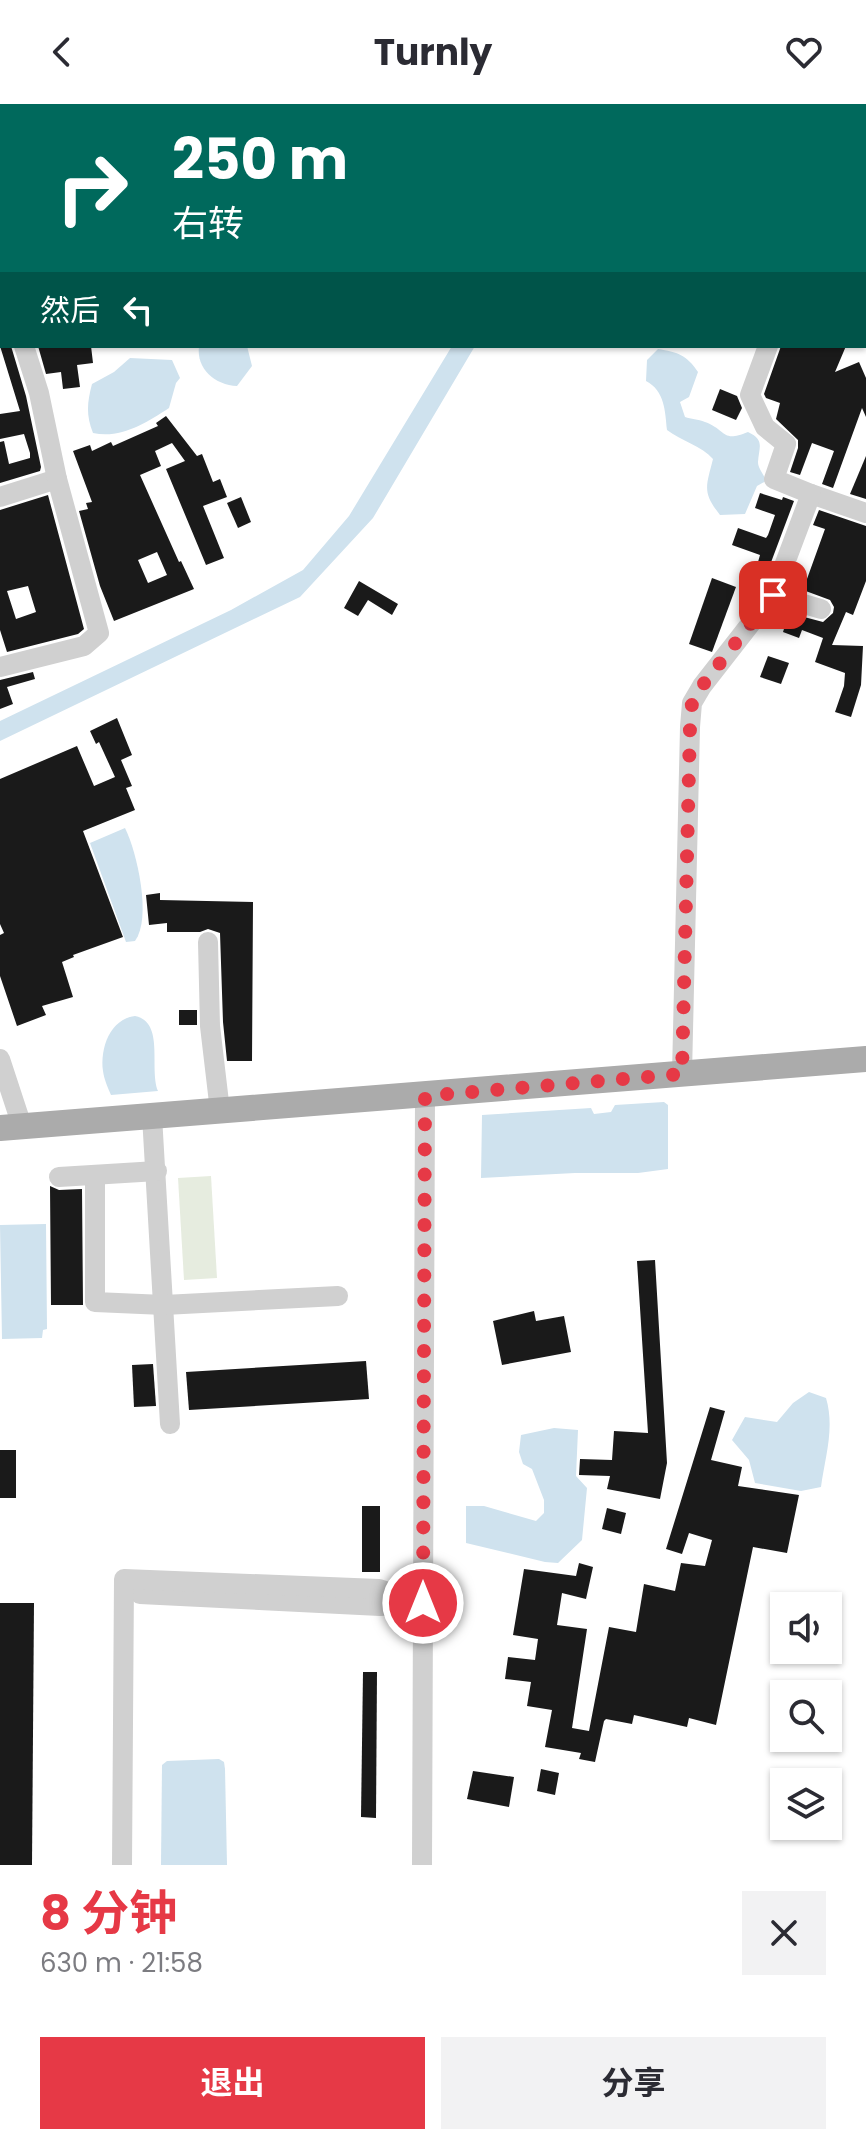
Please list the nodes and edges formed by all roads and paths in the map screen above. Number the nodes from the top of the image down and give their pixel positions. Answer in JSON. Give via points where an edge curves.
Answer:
{"nodes":[{"id":1,"x":25,"y":348,"type":"edge"},
{"id":2,"x":767,"y":348,"type":"edge"},
{"id":3,"x":57,"y":479,"type":"junction"},
{"id":4,"x":811,"y":494,"type":"junction"},
{"id":5,"x":0,"y":497,"type":"edge"},
{"id":6,"x":866,"y":513,"type":"edge"},
{"id":7,"x":773,"y":595,"type":"junction"},
{"id":8,"x":821,"y":609,"type":"dead end"},
{"id":9,"x":0,"y":667,"type":"edge"},
{"id":10,"x":208,"y":942,"type":"dead end"},
{"id":11,"x":0,"y":1059,"type":"edge"},
{"id":12,"x":866,"y":1059,"type":"edge"},
{"id":13,"x":682,"y":1074,"type":"junction"},
{"id":14,"x":425,"y":1096,"type":"junction"},
{"id":15,"x":220,"y":1111,"type":"junction"},
{"id":16,"x":152,"y":1116,"type":"junction"},
{"id":17,"x":11,"y":1127,"type":"edge"},
{"id":18,"x":157,"y":1171,"type":"junction"},
{"id":19,"x":95,"y":1176,"type":"junction"},
{"id":20,"x":59,"y":1177,"type":"dead end"},
{"id":21,"x":338,"y":1296,"type":"dead end"},
{"id":22,"x":164,"y":1305,"type":"junction"},
{"id":23,"x":170,"y":1424,"type":"dead end"},
{"id":24,"x":423,"y":1603,"type":"junction"},
{"id":25,"x":122,"y":1865,"type":"edge"},
{"id":26,"x":422,"y":1865,"type":"edge"}],
"edges":[{"from":1,"to":3,"type":"street"},
{"from":2,"to":4,"type":"street","via":[[750,395],[765,427],[786,444],[774,479]]},
{"from":3,"to":5,"type":"street"},
{"from":3,"to":9,"type":"street","via":[[99,633],[84,646]]},
{"from":4,"to":6,"type":"street"},
{"from":4,"to":7,"type":"street"},
{"from":7,"to":8,"type":"street"},
{"from":7,"to":13,"type":"street","via":[[692,703]]},
{"from":10,"to":15,"type":"street"},
{"from":11,"to":17,"type":"street"},
{"from":12,"to":13,"type":"main road"},
{"from":13,"to":14,"type":"main road"},
{"from":14,"to":15,"type":"main road"},
{"from":14,"to":24,"type":"street"},
{"from":15,"to":16,"type":"main road"},
{"from":16,"to":17,"type":"main road"},
{"from":16,"to":18,"type":"street"},
{"from":18,"to":19,"type":"street"},
{"from":18,"to":22,"type":"street"},
{"from":19,"to":20,"type":"street"},
{"from":19,"to":22,"type":"street","via":[[95,1302]]},
{"from":21,"to":22,"type":"street"},
{"from":22,"to":23,"type":"street"},
{"from":24,"to":25,"type":"street","via":[[380,1606],[124,1586]]},
{"from":24,"to":26,"type":"street"}]}
